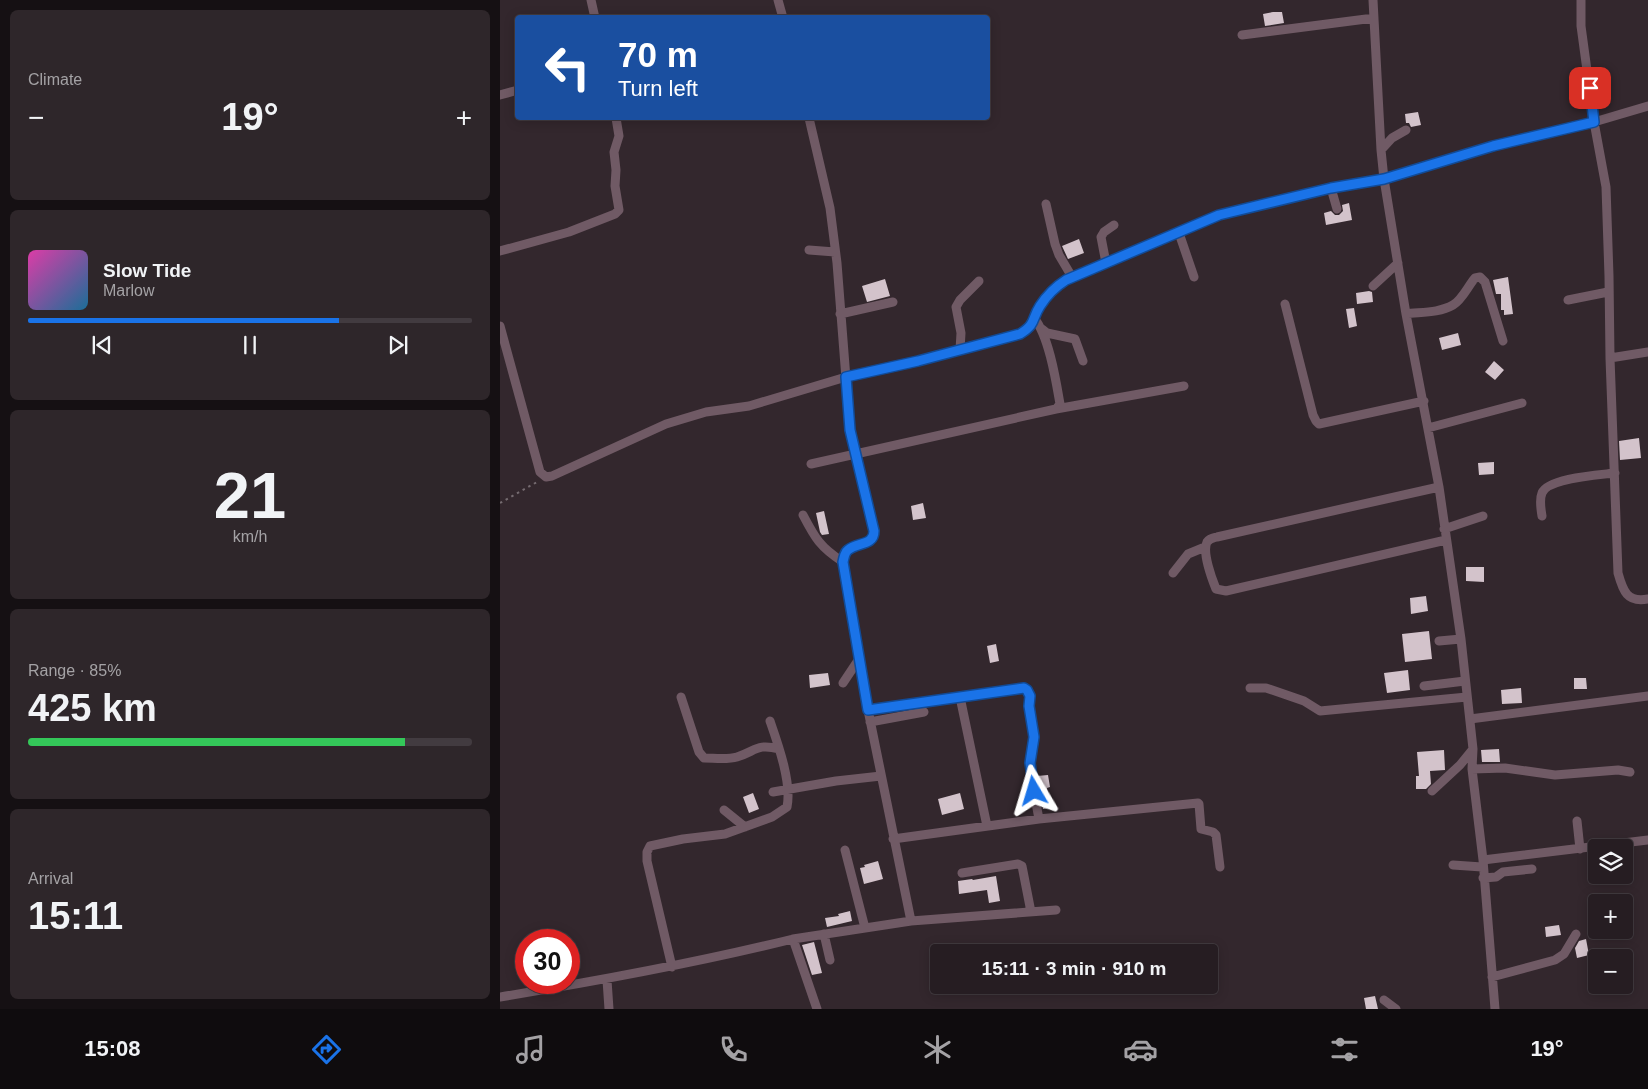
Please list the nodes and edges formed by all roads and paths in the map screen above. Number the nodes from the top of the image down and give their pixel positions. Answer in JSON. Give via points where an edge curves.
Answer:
{"nodes":[{"id":1,"x":591,"y":0,"type":"edge"},
{"id":2,"x":779,"y":0,"type":"edge"},
{"id":3,"x":1373,"y":0,"type":"edge"},
{"id":4,"x":1581,"y":0,"type":"edge"},
{"id":5,"x":594,"y":15,"type":"edge"},
{"id":6,"x":782,"y":15,"type":"edge"},
{"id":7,"x":1374,"y":18,"type":"junction"},
{"id":8,"x":1242,"y":35,"type":"dead end"},
{"id":9,"x":515,"y":91,"type":"edge"},
{"id":10,"x":500,"y":95,"type":"edge"},
{"id":11,"x":1648,"y":106,"type":"edge"},
{"id":12,"x":616,"y":120,"type":"edge"},
{"id":13,"x":809,"y":120,"type":"edge"},
{"id":14,"x":1594,"y":122,"type":"junction"},
{"id":15,"x":1406,"y":130,"type":"dead end"},
{"id":16,"x":1381,"y":150,"type":"junction"},
{"id":17,"x":1384,"y":179,"type":"junction"},
{"id":18,"x":1331,"y":188,"type":"junction"},
{"id":19,"x":1046,"y":204,"type":"dead end"},
{"id":20,"x":1337,"y":209,"type":"dead end"},
{"id":21,"x":1114,"y":225,"type":"dead end"},
{"id":22,"x":1179,"y":233,"type":"junction"},
{"id":23,"x":809,"y":250,"type":"dead end"},
{"id":24,"x":500,"y":251,"type":"edge"},
{"id":25,"x":835,"y":252,"type":"junction"},
{"id":26,"x":1106,"y":263,"type":"junction"},
{"id":27,"x":1398,"y":263,"type":"junction"},
{"id":28,"x":1072,"y":277,"type":"junction"},
{"id":29,"x":1194,"y":277,"type":"dead end"},
{"id":30,"x":979,"y":281,"type":"dead end"},
{"id":31,"x":1373,"y":286,"type":"dead end"},
{"id":32,"x":1608,"y":292,"type":"junction"},
{"id":33,"x":1568,"y":300,"type":"dead end"},
{"id":34,"x":893,"y":302,"type":"dead end"},
{"id":35,"x":1285,"y":304,"type":"dead end"},
{"id":36,"x":840,"y":314,"type":"junction"},
{"id":37,"x":1406,"y":314,"type":"junction"},
{"id":38,"x":1034,"y":318,"type":"junction"},
{"id":39,"x":500,"y":326,"type":"edge"},
{"id":40,"x":1042,"y":329,"type":"junction"},
{"id":41,"x":1502,"y":341,"type":"dead end"},
{"id":42,"x":960,"y":350,"type":"junction"},
{"id":43,"x":1648,"y":352,"type":"edge"},
{"id":44,"x":1610,"y":358,"type":"junction"},
{"id":45,"x":1083,"y":361,"type":"dead end"},
{"id":46,"x":846,"y":377,"type":"junction"},
{"id":47,"x":1184,"y":386,"type":"dead end"},
{"id":48,"x":1424,"y":401,"type":"junction"},
{"id":49,"x":1522,"y":403,"type":"dead end"},
{"id":50,"x":1056,"y":409,"type":"junction"},
{"id":51,"x":1428,"y":428,"type":"junction"},
{"id":52,"x":856,"y":454,"type":"junction"},
{"id":53,"x":811,"y":464,"type":"dead end"},
{"id":54,"x":1615,"y":473,"type":"junction"},
{"id":55,"x":546,"y":477,"type":"junction"},
{"id":56,"x":1438,"y":487,"type":"junction"},
{"id":57,"x":500,"y":504,"type":"edge"},
{"id":58,"x":803,"y":515,"type":"dead end"},
{"id":59,"x":1483,"y":516,"type":"dead end"},
{"id":60,"x":1542,"y":516,"type":"dead end"},
{"id":61,"x":1444,"y":529,"type":"junction"},
{"id":62,"x":1446,"y":540,"type":"junction"},
{"id":63,"x":1205,"y":547,"type":"junction"},
{"id":64,"x":843,"y":562,"type":"junction"},
{"id":65,"x":1173,"y":573,"type":"dead end"},
{"id":66,"x":1648,"y":599,"type":"edge"},
{"id":67,"x":1461,"y":639,"type":"junction"},
{"id":68,"x":1439,"y":641,"type":"dead end"},
{"id":69,"x":859,"y":659,"type":"junction"},
{"id":70,"x":1465,"y":681,"type":"junction"},
{"id":71,"x":842,"y":683,"type":"dead end"},
{"id":72,"x":1424,"y":686,"type":"dead end"},
{"id":73,"x":1250,"y":688,"type":"dead end"},
{"id":74,"x":1648,"y":696,"type":"edge"},
{"id":75,"x":682,"y":697,"type":"dead end"},
{"id":76,"x":960,"y":697,"type":"junction"},
{"id":77,"x":1467,"y":697,"type":"junction"},
{"id":78,"x":868,"y":710,"type":"junction"},
{"id":79,"x":924,"y":712,"type":"dead end"},
{"id":80,"x":1470,"y":719,"type":"junction"},
{"id":81,"x":770,"y":721,"type":"dead end"},
{"id":82,"x":870,"y":722,"type":"junction"},
{"id":83,"x":779,"y":749,"type":"junction"},
{"id":84,"x":1473,"y":749,"type":"junction"},
{"id":85,"x":1472,"y":769,"type":"junction"},
{"id":86,"x":1630,"y":772,"type":"dead end"},
{"id":87,"x":881,"y":776,"type":"junction"},
{"id":88,"x":788,"y":789,"type":"junction"},
{"id":89,"x":1432,"y":791,"type":"dead end"},
{"id":90,"x":773,"y":792,"type":"dead end"},
{"id":91,"x":724,"y":810,"type":"dead end"},
{"id":92,"x":1039,"y":819,"type":"junction"},
{"id":93,"x":1577,"y":821,"type":"dead end"},
{"id":94,"x":987,"y":826,"type":"junction"},
{"id":95,"x":745,"y":827,"type":"junction"},
{"id":96,"x":894,"y":839,"type":"junction"},
{"id":97,"x":1648,"y":840,"type":"edge"},
{"id":98,"x":1580,"y":849,"type":"junction"},
{"id":99,"x":845,"y":850,"type":"dead end"},
{"id":100,"x":1482,"y":863,"type":"junction"},
{"id":101,"x":1454,"y":865,"type":"dead end"},
{"id":102,"x":1220,"y":866,"type":"dead end"},
{"id":103,"x":1532,"y":869,"type":"dead end"},
{"id":104,"x":962,"y":873,"type":"dead end"},
{"id":105,"x":1483,"y":878,"type":"junction"},
{"id":106,"x":1056,"y":910,"type":"dead end"},
{"id":107,"x":1030,"y":912,"type":"junction"},
{"id":108,"x":911,"y":921,"type":"junction"},
{"id":109,"x":865,"y":928,"type":"junction"},
{"id":110,"x":824,"y":934,"type":"junction"},
{"id":111,"x":1576,"y":934,"type":"dead end"},
{"id":112,"x":793,"y":939,"type":"junction"},
{"id":113,"x":830,"y":960,"type":"dead end"},
{"id":114,"x":672,"y":967,"type":"junction"},
{"id":115,"x":1492,"y":977,"type":"junction"},
{"id":116,"x":607,"y":980,"type":"junction"},
{"id":117,"x":500,"y":997,"type":"edge"},
{"id":118,"x":1384,"y":1000,"type":"dead end"},
{"id":119,"x":609,"y":1009,"type":"edge"},
{"id":120,"x":817,"y":1009,"type":"edge"},
{"id":121,"x":1396,"y":1009,"type":"edge"},
{"id":122,"x":1495,"y":1009,"type":"edge"}],
"edges":[{"from":1,"to":5,"type":"street"},
{"from":2,"to":6,"type":"street"},
{"from":3,"to":7,"type":"street"},
{"from":4,"to":14,"type":"street","via":[[1581,26]]},
{"from":7,"to":8,"type":"street"},
{"from":7,"to":16,"type":"street"},
{"from":9,"to":10,"type":"street"},
{"from":11,"to":14,"type":"street"},
{"from":12,"to":24,"type":"street","via":[[619,136],[614,152],[615,186],[619,210],[569,232]]},
{"from":13,"to":25,"type":"street","via":[[830,208]]},
{"from":14,"to":17,"type":"street","via":[[1493,146]]},
{"from":14,"to":32,"type":"street","via":[[1606,187]]},
{"from":15,"to":16,"type":"street"},
{"from":16,"to":17,"type":"street"},
{"from":17,"to":18,"type":"street"},
{"from":17,"to":27,"type":"street"},
{"from":18,"to":20,"type":"street"},
{"from":18,"to":22,"type":"street","via":[[1219,215]]},
{"from":19,"to":28,"type":"street","via":[[1057,250]]},
{"from":21,"to":26,"type":"street","via":[[1101,237]]},
{"from":22,"to":26,"type":"street"},
{"from":22,"to":29,"type":"street"},
{"from":23,"to":25,"type":"street"},
{"from":25,"to":36,"type":"street"},
{"from":26,"to":28,"type":"street"},
{"from":27,"to":31,"type":"street"},
{"from":27,"to":37,"type":"street"},
{"from":28,"to":38,"type":"street","via":[[1054,288]]},
{"from":30,"to":42,"type":"street","via":[[956,307],[961,333]]},
{"from":32,"to":33,"type":"street"},
{"from":32,"to":44,"type":"street"},
{"from":34,"to":36,"type":"street"},
{"from":35,"to":48,"type":"street","via":[[1313,415],[1320,424]]},
{"from":36,"to":46,"type":"street"},
{"from":37,"to":41,"type":"street","via":[[1430,312],[1452,305],[1474,278],[1480,277],[1485,282]]},
{"from":37,"to":48,"type":"street"},
{"from":38,"to":40,"type":"street"},
{"from":38,"to":42,"type":"street","via":[[1030,327],[1020,334]]},
{"from":39,"to":55,"type":"street","via":[[540,472]]},
{"from":40,"to":45,"type":"street","via":[[1052,335],[1075,339]]},
{"from":40,"to":50,"type":"street","via":[[1060,404]]},
{"from":42,"to":46,"type":"street"},
{"from":43,"to":44,"type":"street"},
{"from":44,"to":54,"type":"street"},
{"from":46,"to":52,"type":"street","via":[[850,430]]},
{"from":46,"to":55,"type":"street","via":[[749,406],[706,412],[666,424]]},
{"from":47,"to":50,"type":"street"},
{"from":48,"to":51,"type":"street"},
{"from":49,"to":51,"type":"street"},
{"from":50,"to":52,"type":"street"},
{"from":51,"to":56,"type":"street"},
{"from":52,"to":53,"type":"street"},
{"from":52,"to":64,"type":"street","via":[[874,536],[848,549]]},
{"from":54,"to":60,"type":"street","via":[[1554,483],[1540,495]]},
{"from":54,"to":66,"type":"street","via":[[1618,573],[1622,588],[1632,598],[1639,601]]},
{"from":55,"to":57,"type":"path"},
{"from":56,"to":61,"type":"street"},
{"from":56,"to":63,"type":"street","via":[[1217,537],[1210,539]]},
{"from":58,"to":64,"type":"street","via":[[818,542]]},
{"from":59,"to":61,"type":"street"},
{"from":61,"to":62,"type":"street"},
{"from":62,"to":63,"type":"street","via":[[1226,591],[1216,589]]},
{"from":62,"to":67,"type":"street"},
{"from":63,"to":65,"type":"street","via":[[1188,554]]},
{"from":64,"to":69,"type":"street"},
{"from":67,"to":68,"type":"street"},
{"from":67,"to":70,"type":"street"},
{"from":69,"to":71,"type":"street"},
{"from":69,"to":78,"type":"street"},
{"from":70,"to":72,"type":"street"},
{"from":70,"to":77,"type":"street"},
{"from":73,"to":77,"type":"street","via":[[1266,688],[1320,711]]},
{"from":74,"to":80,"type":"street"},
{"from":75,"to":83,"type":"street","via":[[699,752],[704,758],[734,758],[759,746]]},
{"from":76,"to":78,"type":"street"},
{"from":76,"to":92,"type":"street","via":[[1027,690],[1034,737],[1031,777]]},
{"from":76,"to":94,"type":"street"},
{"from":77,"to":80,"type":"street"},
{"from":78,"to":82,"type":"street"},
{"from":79,"to":82,"type":"street"},
{"from":80,"to":84,"type":"street"},
{"from":81,"to":83,"type":"street"},
{"from":82,"to":87,"type":"street"},
{"from":83,"to":88,"type":"street"},
{"from":84,"to":85,"type":"street"},
{"from":84,"to":89,"type":"street"},
{"from":85,"to":86,"type":"street","via":[[1505,768],[1555,775],[1610,770]]},
{"from":85,"to":100,"type":"street"},
{"from":87,"to":88,"type":"street"},
{"from":87,"to":96,"type":"street"},
{"from":88,"to":90,"type":"street"},
{"from":88,"to":95,"type":"street","via":[[787,807]]},
{"from":91,"to":95,"type":"street"},
{"from":92,"to":94,"type":"street"},
{"from":92,"to":102,"type":"street","via":[[1198,803],[1201,829],[1216,835]]},
{"from":93,"to":98,"type":"street"},
{"from":94,"to":96,"type":"street"},
{"from":95,"to":114,"type":"street","via":[[725,834],[650,846],[646,852]]},
{"from":96,"to":108,"type":"street"},
{"from":97,"to":98,"type":"street"},
{"from":98,"to":100,"type":"street"},
{"from":99,"to":109,"type":"street"},
{"from":100,"to":101,"type":"street"},
{"from":100,"to":105,"type":"street"},
{"from":103,"to":105,"type":"street"},
{"from":104,"to":107,"type":"street","via":[[1022,866]]},
{"from":105,"to":115,"type":"street"},
{"from":106,"to":107,"type":"street"},
{"from":107,"to":108,"type":"street"},
{"from":108,"to":109,"type":"street"},
{"from":109,"to":110,"type":"street"},
{"from":110,"to":112,"type":"street"},
{"from":110,"to":113,"type":"street"},
{"from":111,"to":115,"type":"street","via":[[1564,954],[1555,960]]},
{"from":112,"to":114,"type":"street"},
{"from":112,"to":120,"type":"street"},
{"from":114,"to":116,"type":"street"},
{"from":115,"to":122,"type":"street"},
{"from":116,"to":117,"type":"street"},
{"from":116,"to":119,"type":"street"},
{"from":118,"to":121,"type":"street"}]}
